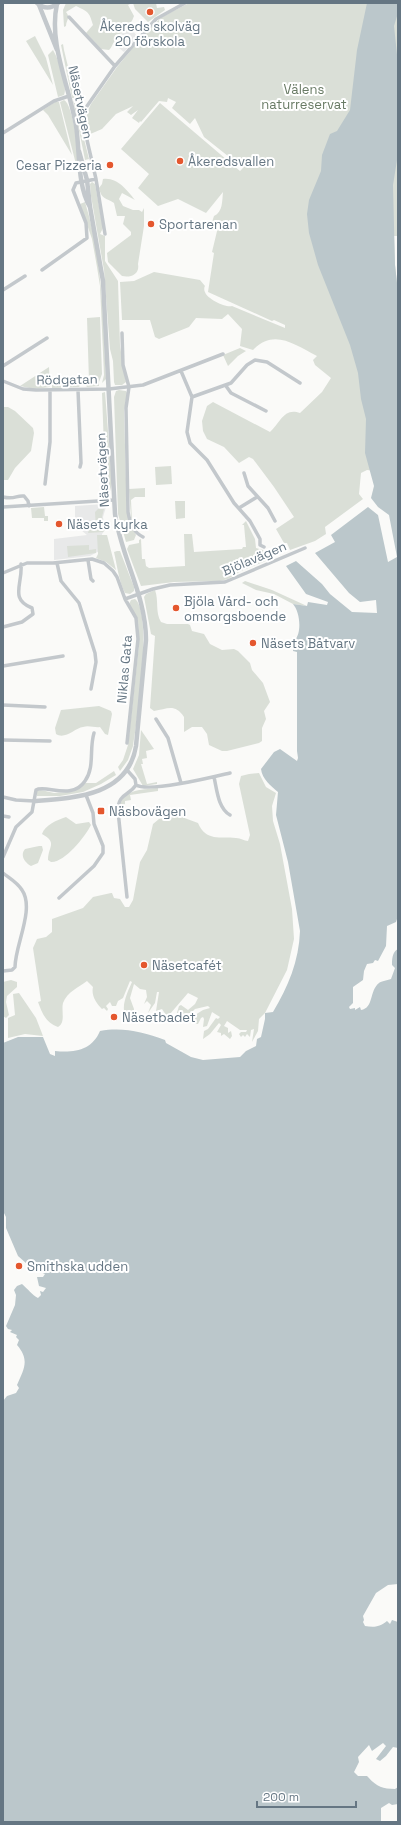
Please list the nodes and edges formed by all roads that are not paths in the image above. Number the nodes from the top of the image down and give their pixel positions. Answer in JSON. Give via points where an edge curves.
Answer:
{"nodes":[{"id":1,"x":58,"y":3,"type":"edge"},
{"id":2,"x":185,"y":3,"type":"edge"},
{"id":3,"x":38,"y":4,"type":"edge"},
{"id":4,"x":69,"y":17,"type":"dead end"},
{"id":5,"x":60,"y":59,"type":"junction"},
{"id":6,"x":115,"y":66,"type":"junction"},
{"id":7,"x":69,"y":96,"type":"junction"},
{"id":8,"x":3,"y":133,"type":"edge"},
{"id":9,"x":96,"y":179,"type":"junction"},
{"id":10,"x":85,"y":181,"type":"junction"},
{"id":11,"x":106,"y":234,"type":"dead end"},
{"id":12,"x":42,"y":270,"type":"dead end"},
{"id":13,"x":25,"y":276,"type":"dead end"},
{"id":14,"x":3,"y":290,"type":"edge"},
{"id":15,"x":122,"y":333,"type":"dead end"},
{"id":16,"x":47,"y":338,"type":"dead end"},
{"id":17,"x":224,"y":354,"type":"dead end"},
{"id":18,"x":3,"y":366,"type":"edge"},
{"id":19,"x":181,"y":371,"type":"junction"},
{"id":20,"x":3,"y":381,"type":"edge"},
{"id":21,"x":300,"y":383,"type":"dead end"},
{"id":22,"x":226,"y":386,"type":"junction"},
{"id":23,"x":129,"y":387,"type":"junction"},
{"id":24,"x":109,"y":388,"type":"junction"},
{"id":25,"x":50,"y":390,"type":"junction"},
{"id":26,"x":78,"y":390,"type":"junction"},
{"id":27,"x":192,"y":397,"type":"junction"},
{"id":28,"x":266,"y":411,"type":"dead end"},
{"id":29,"x":80,"y":467,"type":"dead end"},
{"id":30,"x":244,"y":473,"type":"dead end"},
{"id":31,"x":45,"y":484,"type":"dead end"},
{"id":32,"x":3,"y":497,"type":"edge"},
{"id":33,"x":258,"y":497,"type":"junction"},
{"id":34,"x":114,"y":500,"type":"junction"},
{"id":35,"x":28,"y":506,"type":"junction"},
{"id":36,"x":3,"y":507,"type":"edge"},
{"id":37,"x":239,"y":508,"type":"junction"},
{"id":38,"x":275,"y":521,"type":"dead end"},
{"id":39,"x":143,"y":537,"type":"dead end"},
{"id":40,"x":264,"y":547,"type":"dead end"},
{"id":41,"x":305,"y":548,"type":"dead end"},
{"id":42,"x":88,"y":560,"type":"junction"},
{"id":43,"x":58,"y":562,"type":"junction"},
{"id":44,"x":21,"y":564,"type":"junction"},
{"id":45,"x":3,"y":573,"type":"edge"},
{"id":46,"x":93,"y":581,"type":"dead end"},
{"id":47,"x":139,"y":594,"type":"junction"},
{"id":48,"x":125,"y":599,"type":"junction"},
{"id":49,"x":3,"y":627,"type":"edge"},
{"id":50,"x":63,"y":656,"type":"dead end"},
{"id":51,"x":3,"y":666,"type":"edge"},
{"id":52,"x":91,"y":689,"type":"dead end"},
{"id":53,"x":3,"y":705,"type":"edge"},
{"id":54,"x":45,"y":707,"type":"dead end"},
{"id":55,"x":156,"y":719,"type":"dead end"},
{"id":56,"x":94,"y":733,"type":"dead end"},
{"id":57,"x":3,"y":740,"type":"edge"},
{"id":58,"x":50,"y":741,"type":"dead end"},
{"id":59,"x":127,"y":743,"type":"dead end"},
{"id":60,"x":127,"y":770,"type":"junction"},
{"id":61,"x":230,"y":774,"type":"dead end"},
{"id":62,"x":214,"y":777,"type":"junction"},
{"id":63,"x":181,"y":783,"type":"junction"},
{"id":64,"x":136,"y":785,"type":"junction"},
{"id":65,"x":86,"y":795,"type":"junction"},
{"id":66,"x":3,"y":797,"type":"edge"},
{"id":67,"x":34,"y":801,"type":"junction"},
{"id":68,"x":3,"y":816,"type":"edge"},
{"id":69,"x":230,"y":816,"type":"dead end"},
{"id":70,"x":10,"y":817,"type":"dead end"},
{"id":71,"x":3,"y":857,"type":"edge"},
{"id":72,"x":3,"y":873,"type":"edge"},
{"id":73,"x":127,"y":897,"type":"dead end"},
{"id":74,"x":59,"y":898,"type":"dead end"},
{"id":75,"x":3,"y":971,"type":"edge"}],
"edges":[{"from":1,"to":3,"type":"street","name":"Näsetvägen","via":[[49,8]]},
{"from":1,"to":5,"type":"street","name":"Näsetvägen","via":[[54,23]]},
{"from":2,"to":6,"type":"street","via":[[156,19]]},
{"from":3,"to":5,"type":"street","name":"Näsetvägen"},
{"from":4,"to":6,"type":"street"},
{"from":5,"to":7,"type":"street","name":"Näsetvägen"},
{"from":6,"to":9,"type":"street","via":[[83,115]]},
{"from":7,"to":8,"type":"street","via":[[54,101]]},
{"from":7,"to":10,"type":"street","name":"Näsetvägen","via":[[75,117]]},
{"from":9,"to":10,"type":"street"},
{"from":9,"to":11,"type":"street"},
{"from":10,"to":12,"type":"street","via":[[74,185],[73,190],[86,223],[87,238]]},
{"from":10,"to":24,"type":"street","name":"Näsetvägen","via":[[103,281]]},
{"from":13,"to":14,"type":"street"},
{"from":15,"to":23,"type":"street","via":[[123,365]]},
{"from":16,"to":18,"type":"street"},
{"from":17,"to":19,"type":"street","name":"Rödgatan"},
{"from":19,"to":23,"type":"street","name":"Rödgatan","via":[[143,385]]},
{"from":19,"to":27,"type":"street"},
{"from":20,"to":25,"type":"street","name":"Rödgatan","via":[[23,389]]},
{"from":21,"to":22,"type":"street","via":[[267,362],[259,360],[251,361],[235,380]]},
{"from":22,"to":27,"type":"street"},
{"from":22,"to":28,"type":"street","via":[[231,393]]},
{"from":23,"to":24,"type":"street","name":"Rödgatan"},
{"from":23,"to":39,"type":"street","via":[[126,408],[128,512],[131,525]]},
{"from":24,"to":26,"type":"street","name":"Rödgatan"},
{"from":24,"to":34,"type":"street","name":"Näsetvägen"},
{"from":25,"to":26,"type":"street","name":"Rödgatan"},
{"from":25,"to":31,"type":"street","via":[[50,442]]},
{"from":26,"to":29,"type":"street"},
{"from":27,"to":37,"type":"street","via":[[187,432],[190,442],[208,460]]},
{"from":30,"to":33,"type":"street","via":[[248,486]]},
{"from":32,"to":35,"type":"street","via":[[13,499],[24,496]]},
{"from":33,"to":37,"type":"street"},
{"from":33,"to":38,"type":"street"},
{"from":34,"to":35,"type":"street"},
{"from":34,"to":47,"type":"street","name":"Näsetvägen","via":[[120,538]]},
{"from":35,"to":36,"type":"street"},
{"from":37,"to":40,"type":"street","via":[[250,521],[260,539],[260,545]]},
{"from":41,"to":47,"type":"street","name":"Bjölavägen","via":[[225,582],[170,584]]},
{"from":42,"to":43,"type":"street"},
{"from":42,"to":46,"type":"street"},
{"from":42,"to":48,"type":"street","name":"Niklas Gata","via":[[101,562],[113,571]]},
{"from":43,"to":44,"type":"street"},
{"from":43,"to":52,"type":"street","via":[[61,581],[79,603],[95,653]]},
{"from":44,"to":45,"type":"street"},
{"from":44,"to":49,"type":"street","via":[[18,596],[21,603],[32,610],[32,614],[24,621]]},
{"from":47,"to":48,"type":"street","name":"Bjölavägen"},
{"from":47,"to":60,"type":"street","name":"Näsetvägen","via":[[145,616],[146,640],[136,746]]},
{"from":48,"to":59,"type":"street","name":"Niklas Gata","via":[[136,618],[138,632]]},
{"from":50,"to":51,"type":"street"},
{"from":53,"to":54,"type":"street"},
{"from":55,"to":63,"type":"street","via":[[168,738]]},
{"from":56,"to":67,"type":"street","via":[[90,770],[83,784],[65,791],[39,788],[35,791]]},
{"from":57,"to":58,"type":"street"},
{"from":60,"to":64,"type":"street","via":[[135,779]]},
{"from":60,"to":65,"type":"street","name":"Näsetvägen","via":[[107,787]]},
{"from":61,"to":62,"type":"street"},
{"from":62,"to":63,"type":"street"},
{"from":62,"to":69,"type":"street","via":[[221,804]]},
{"from":63,"to":64,"type":"street","via":[[144,787]]},
{"from":64,"to":73,"type":"street","via":[[122,797],[118,807]]},
{"from":65,"to":67,"type":"street","name":"Näsetvägen"},
{"from":65,"to":74,"type":"street","via":[[103,853],[83,877]]},
{"from":66,"to":67,"type":"street"},
{"from":67,"to":71,"type":"street","via":[[32,812],[16,827]]},
{"from":68,"to":70,"type":"street"},
{"from":72,"to":75,"type":"street","via":[[22,890],[26,899],[16,967]]}]}
